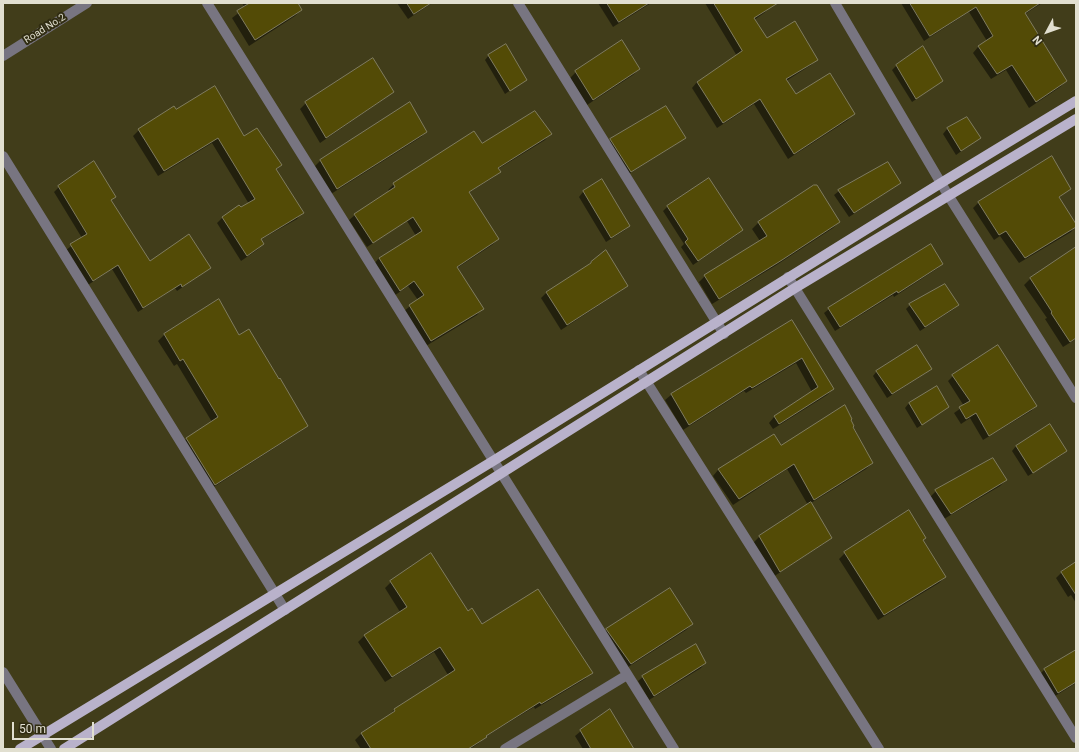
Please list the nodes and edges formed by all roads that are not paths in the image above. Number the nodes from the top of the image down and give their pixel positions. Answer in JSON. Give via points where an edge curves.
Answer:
{"nodes":[{"id":1,"x":87,"y":3,"type":"edge"},
{"id":2,"x":207,"y":3,"type":"edge"},
{"id":3,"x":518,"y":3,"type":"edge"},
{"id":4,"x":836,"y":3,"type":"edge"},
{"id":5,"x":3,"y":56,"type":"edge"},
{"id":6,"x":1076,"y":101,"type":"edge"},
{"id":7,"x":1076,"y":119,"type":"edge"},
{"id":8,"x":3,"y":156,"type":"edge"},
{"id":9,"x":941,"y":183,"type":"junction"},
{"id":10,"x":948,"y":195,"type":"junction"},
{"id":11,"x":788,"y":277,"type":"junction"},
{"id":12,"x":796,"y":288,"type":"junction"},
{"id":13,"x":716,"y":322,"type":"junction"},
{"id":14,"x":724,"y":334,"type":"junction"},
{"id":15,"x":639,"y":370,"type":"junction"},
{"id":16,"x":647,"y":382,"type":"junction"},
{"id":17,"x":1076,"y":398,"type":"edge"},
{"id":18,"x":493,"y":461,"type":"junction"},
{"id":19,"x":501,"y":474,"type":"junction"},
{"id":20,"x":315,"y":569,"type":"junction"},
{"id":21,"x":324,"y":585,"type":"junction"},
{"id":22,"x":275,"y":593,"type":"junction"},
{"id":23,"x":285,"y":610,"type":"junction"},
{"id":24,"x":3,"y":672,"type":"edge"},
{"id":25,"x":627,"y":674,"type":"junction"},
{"id":26,"x":42,"y":735,"type":"junction"},
{"id":27,"x":1076,"y":738,"type":"edge"},
{"id":28,"x":20,"y":749,"type":"edge"},
{"id":29,"x":51,"y":749,"type":"edge"},
{"id":30,"x":64,"y":749,"type":"edge"},
{"id":31,"x":505,"y":749,"type":"edge"},
{"id":32,"x":674,"y":749,"type":"edge"},
{"id":33,"x":879,"y":749,"type":"edge"}],
"edges":[{"from":1,"to":5,"type":"street","name":"Road No.2"},
{"from":2,"to":18,"type":"street"},
{"from":3,"to":13,"type":"street"},
{"from":4,"to":9,"type":"street"},
{"from":6,"to":9,"type":"main road"},
{"from":7,"to":10,"type":"main road"},
{"from":8,"to":22,"type":"street"},
{"from":9,"to":10,"type":"street"},
{"from":9,"to":11,"type":"main road"},
{"from":10,"to":12,"type":"main road"},
{"from":10,"to":17,"type":"street"},
{"from":11,"to":12,"type":"street"},
{"from":11,"to":13,"type":"main road"},
{"from":12,"to":14,"type":"main road"},
{"from":12,"to":27,"type":"street"},
{"from":13,"to":14,"type":"street"},
{"from":13,"to":15,"type":"main road"},
{"from":14,"to":16,"type":"main road"},
{"from":15,"to":16,"type":"street"},
{"from":15,"to":18,"type":"main road"},
{"from":16,"to":19,"type":"main road"},
{"from":16,"to":33,"type":"street"},
{"from":18,"to":19,"type":"street"},
{"from":18,"to":20,"type":"main road"},
{"from":19,"to":21,"type":"main road"},
{"from":19,"to":25,"type":"street"},
{"from":20,"to":21,"type":"main road"},
{"from":20,"to":22,"type":"main road"},
{"from":21,"to":23,"type":"main road"},
{"from":22,"to":23,"type":"street"},
{"from":22,"to":26,"type":"main road"},
{"from":23,"to":30,"type":"main road"},
{"from":24,"to":26,"type":"street"},
{"from":25,"to":31,"type":"street"},
{"from":25,"to":32,"type":"street"},
{"from":26,"to":28,"type":"main road"},
{"from":26,"to":29,"type":"street"}]}
